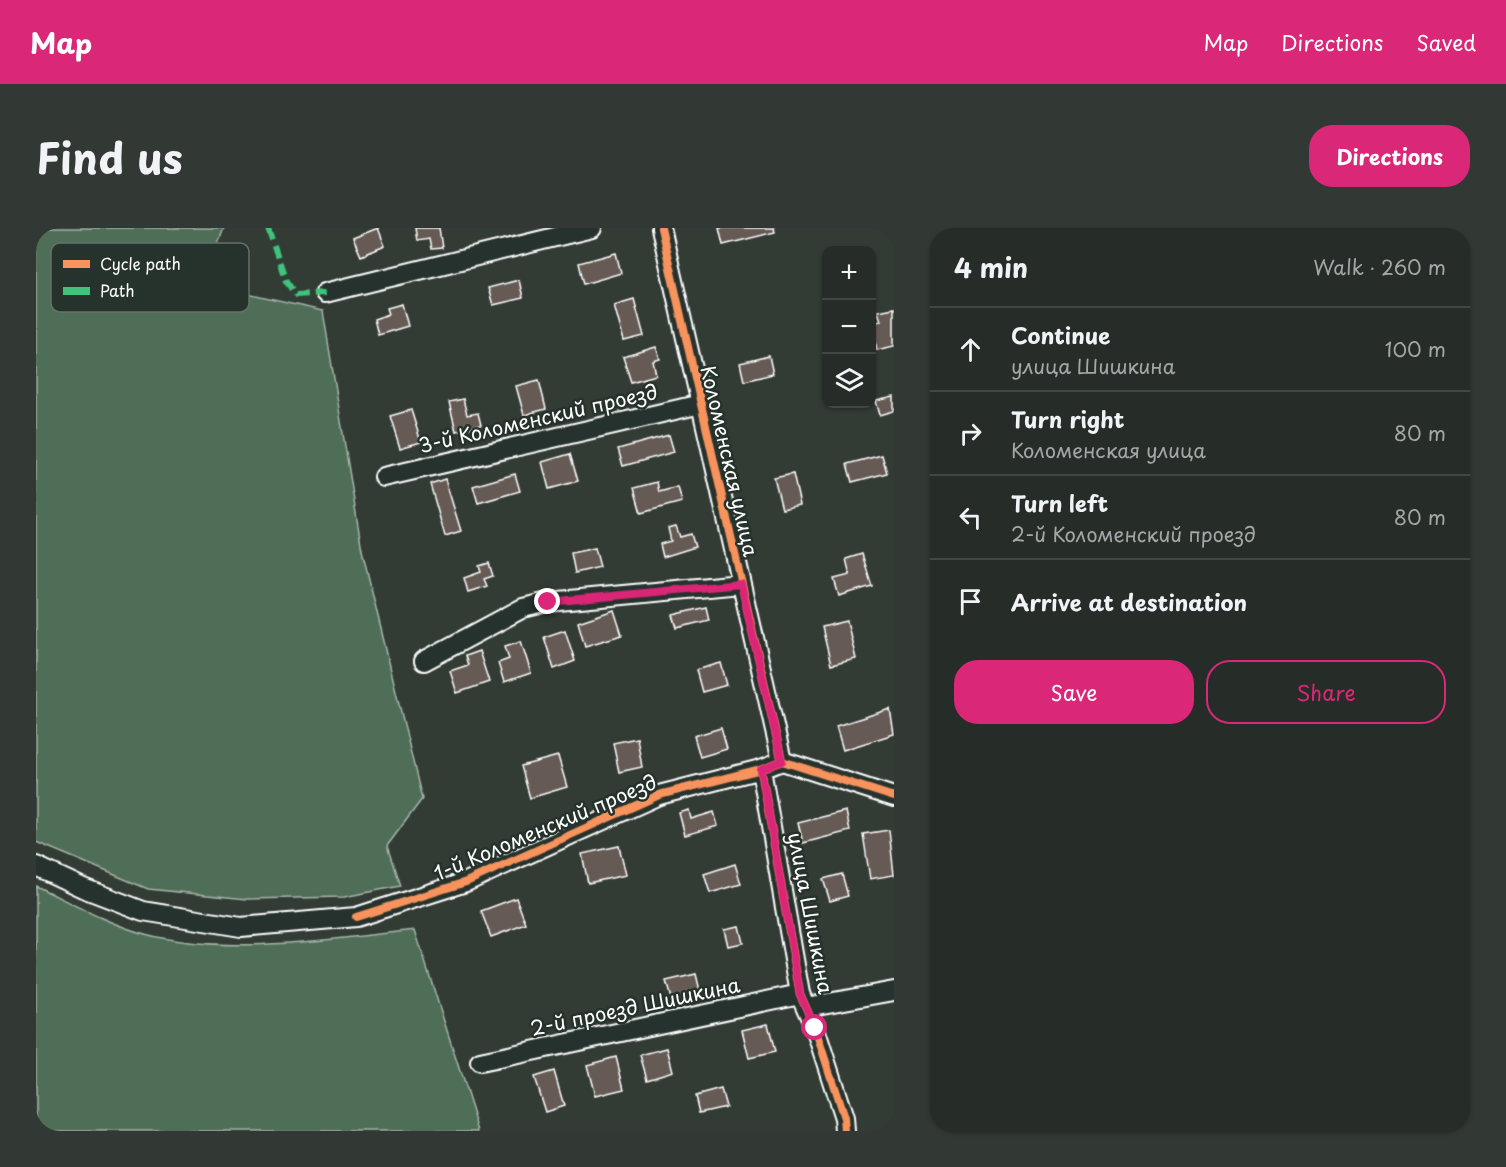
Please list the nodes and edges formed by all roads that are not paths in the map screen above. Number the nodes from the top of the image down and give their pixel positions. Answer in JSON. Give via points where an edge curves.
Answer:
{"nodes":[{"id":1,"x":592,"y":228,"type":"edge"},
{"id":2,"x":661,"y":228,"type":"edge"},
{"id":3,"x":325,"y":293,"type":"dead end"},
{"id":4,"x":701,"y":404,"type":"junction"},
{"id":5,"x":384,"y":477,"type":"dead end"},
{"id":6,"x":741,"y":584,"type":"junction"},
{"id":7,"x":424,"y":662,"type":"dead end"},
{"id":8,"x":782,"y":761,"type":"junction"},
{"id":9,"x":761,"y":769,"type":"junction"},
{"id":10,"x":894,"y":797,"type":"edge"},
{"id":11,"x":36,"y":866,"type":"edge"},
{"id":12,"x":894,"y":991,"type":"edge"},
{"id":13,"x":803,"y":1001,"type":"junction"},
{"id":14,"x":480,"y":1062,"type":"dead end"},
{"id":15,"x":845,"y":1131,"type":"edge"}],
"edges":[{"from":1,"to":3,"type":"street"},
{"from":2,"to":4,"type":"street","name":"Коломенская улица"},
{"from":4,"to":5,"type":"street","name":"3-й Коломенский проезд"},
{"from":4,"to":6,"type":"street","name":"Коломенская улица"},
{"from":6,"to":7,"type":"street","via":[[548,602],[523,608]]},
{"from":6,"to":8,"type":"street","name":"Коломенская улица"},
{"from":8,"to":9,"type":"street","name":"1-й Коломенский проезд"},
{"from":8,"to":10,"type":"street"},
{"from":9,"to":11,"type":"street","name":"1-й Коломенский проезд","via":[[659,795],[466,882],[356,917],[241,927],[143,910]]},
{"from":9,"to":13,"type":"street","name":"улица Шишкина"},
{"from":12,"to":13,"type":"street","name":"2-й проезд Шишкина"},
{"from":13,"to":14,"type":"street","name":"2-й проезд Шишкина"},
{"from":13,"to":15,"type":"street","name":"улица Шишкина","via":[[844,1118]]}]}
